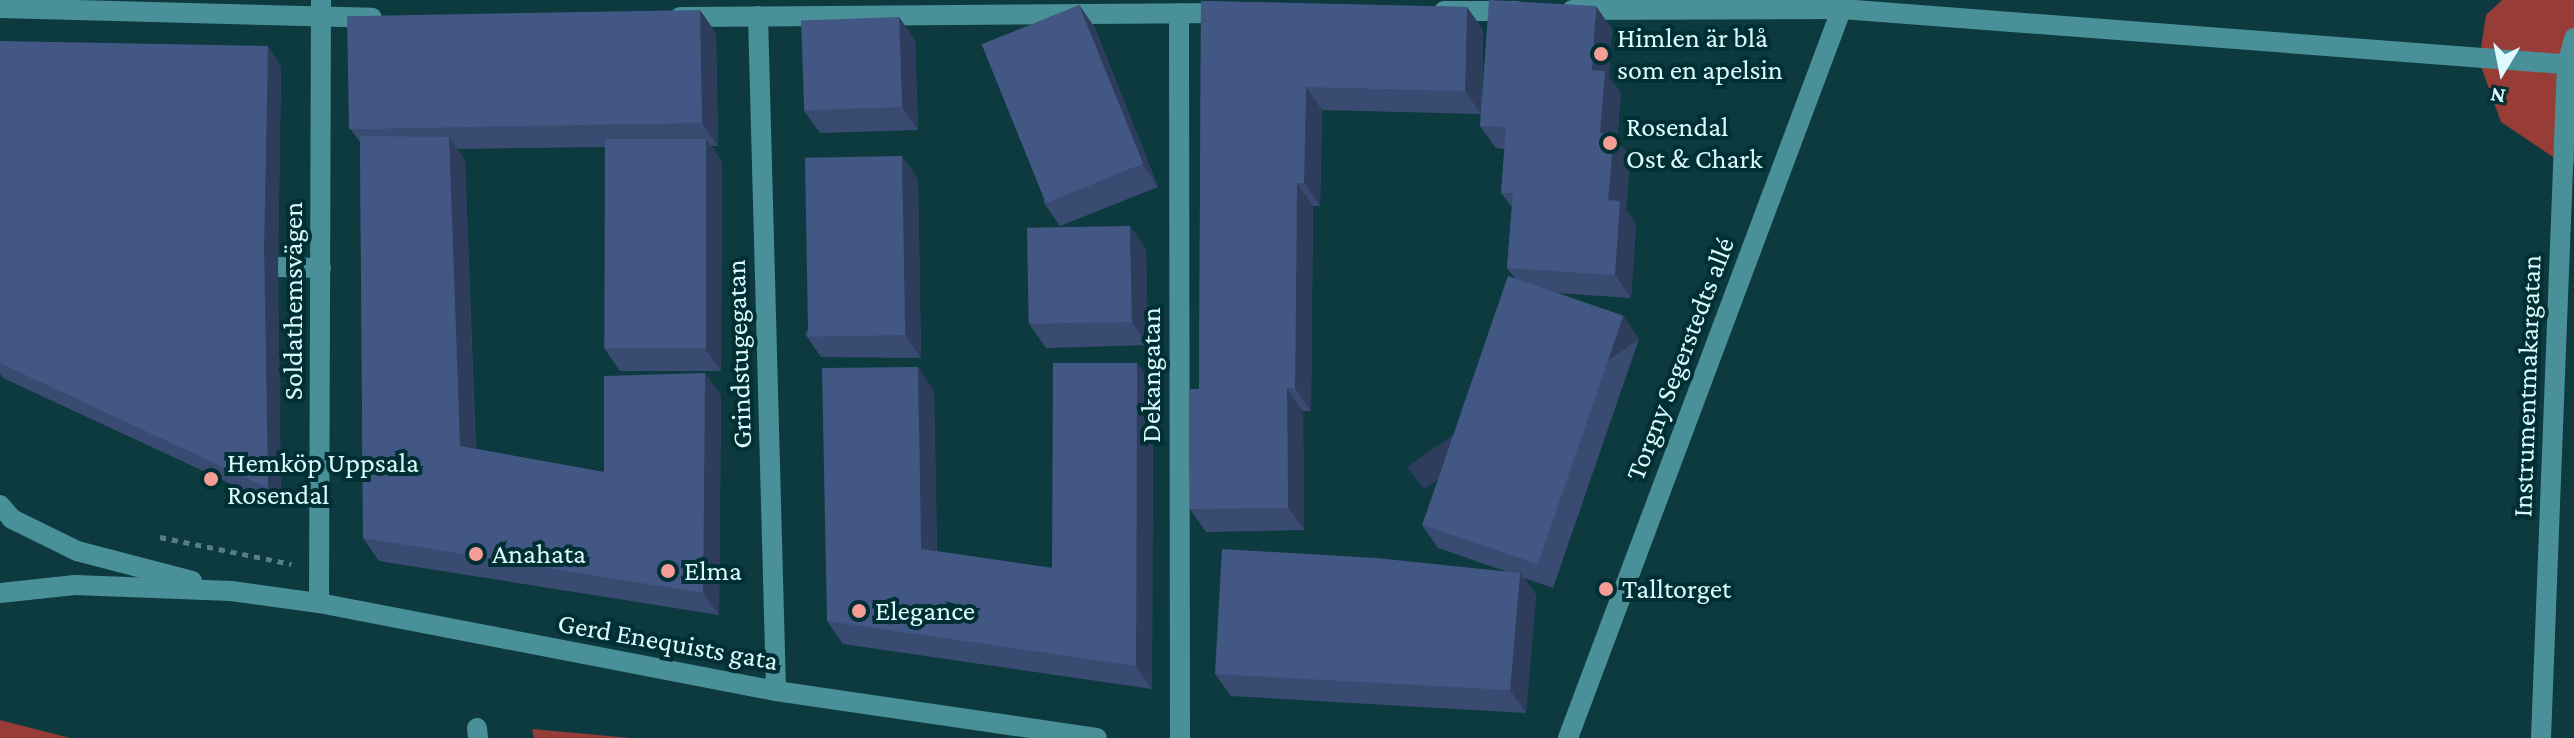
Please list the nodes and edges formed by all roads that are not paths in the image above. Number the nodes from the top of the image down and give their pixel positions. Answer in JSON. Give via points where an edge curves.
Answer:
{"nodes":[{"id":1,"x":1844,"y":4,"type":"edge"},
{"id":2,"x":1448,"y":6,"type":"edge"},
{"id":3,"x":984,"y":7,"type":"edge"},
{"id":4,"x":0,"y":8,"type":"edge"},
{"id":5,"x":321,"y":9,"type":"edge"},
{"id":6,"x":1417,"y":11,"type":"edge"},
{"id":7,"x":1242,"y":12,"type":"edge"},
{"id":8,"x":1179,"y":13,"type":"junction"},
{"id":9,"x":758,"y":16,"type":"junction"},
{"id":10,"x":665,"y":17,"type":"edge"},
{"id":11,"x":399,"y":18,"type":"edge"},
{"id":12,"x":2574,"y":38,"type":"edge"},
{"id":13,"x":2571,"y":65,"type":"edge"},
{"id":14,"x":278,"y":267,"type":"dead end"},
{"id":15,"x":321,"y":268,"type":"junction"},
{"id":16,"x":0,"y":505,"type":"edge"},
{"id":17,"x":231,"y":591,"type":"junction"},
{"id":18,"x":0,"y":593,"type":"edge"},
{"id":19,"x":319,"y":603,"type":"junction"},
{"id":20,"x":776,"y":691,"type":"junction"},
{"id":21,"x":1097,"y":738,"type":"edge"},
{"id":22,"x":1180,"y":738,"type":"edge"},
{"id":23,"x":1568,"y":738,"type":"edge"},
{"id":24,"x":2541,"y":738,"type":"edge"}],
"edges":[{"from":1,"to":2,"type":"street","via":[[1551,10]]},
{"from":1,"to":13,"type":"street"},
{"from":1,"to":23,"type":"street","name":"Torgny Segerstedts allé"},
{"from":2,"to":6,"type":"street"},
{"from":3,"to":8,"type":"street"},
{"from":3,"to":9,"type":"street"},
{"from":4,"to":5,"type":"street"},
{"from":5,"to":11,"type":"street"},
{"from":5,"to":15,"type":"street","name":"Soldathemsvägen"},
{"from":7,"to":8,"type":"street"},
{"from":8,"to":22,"type":"street","name":"Dekangatan"},
{"from":9,"to":10,"type":"street"},
{"from":9,"to":20,"type":"street","name":"Grindstugegatan"},
{"from":12,"to":13,"type":"street","name":"Instrumentmakargatan"},
{"from":13,"to":24,"type":"street","name":"Instrumentmakargatan"},
{"from":14,"to":15,"type":"street"},
{"from":15,"to":19,"type":"street","name":"Soldathemsvägen"},
{"from":16,"to":17,"type":"street","name":"Gerd Enequists gata","via":[[12,519],[77,551]]},
{"from":17,"to":18,"type":"street","name":"Gerd Enequists gata","via":[[75,585]]},
{"from":17,"to":19,"type":"street","name":"Gerd Enequists gata"},
{"from":19,"to":20,"type":"street","name":"Gerd Enequists gata"},
{"from":20,"to":21,"type":"street","name":"Gerd Enequists gata"}]}
